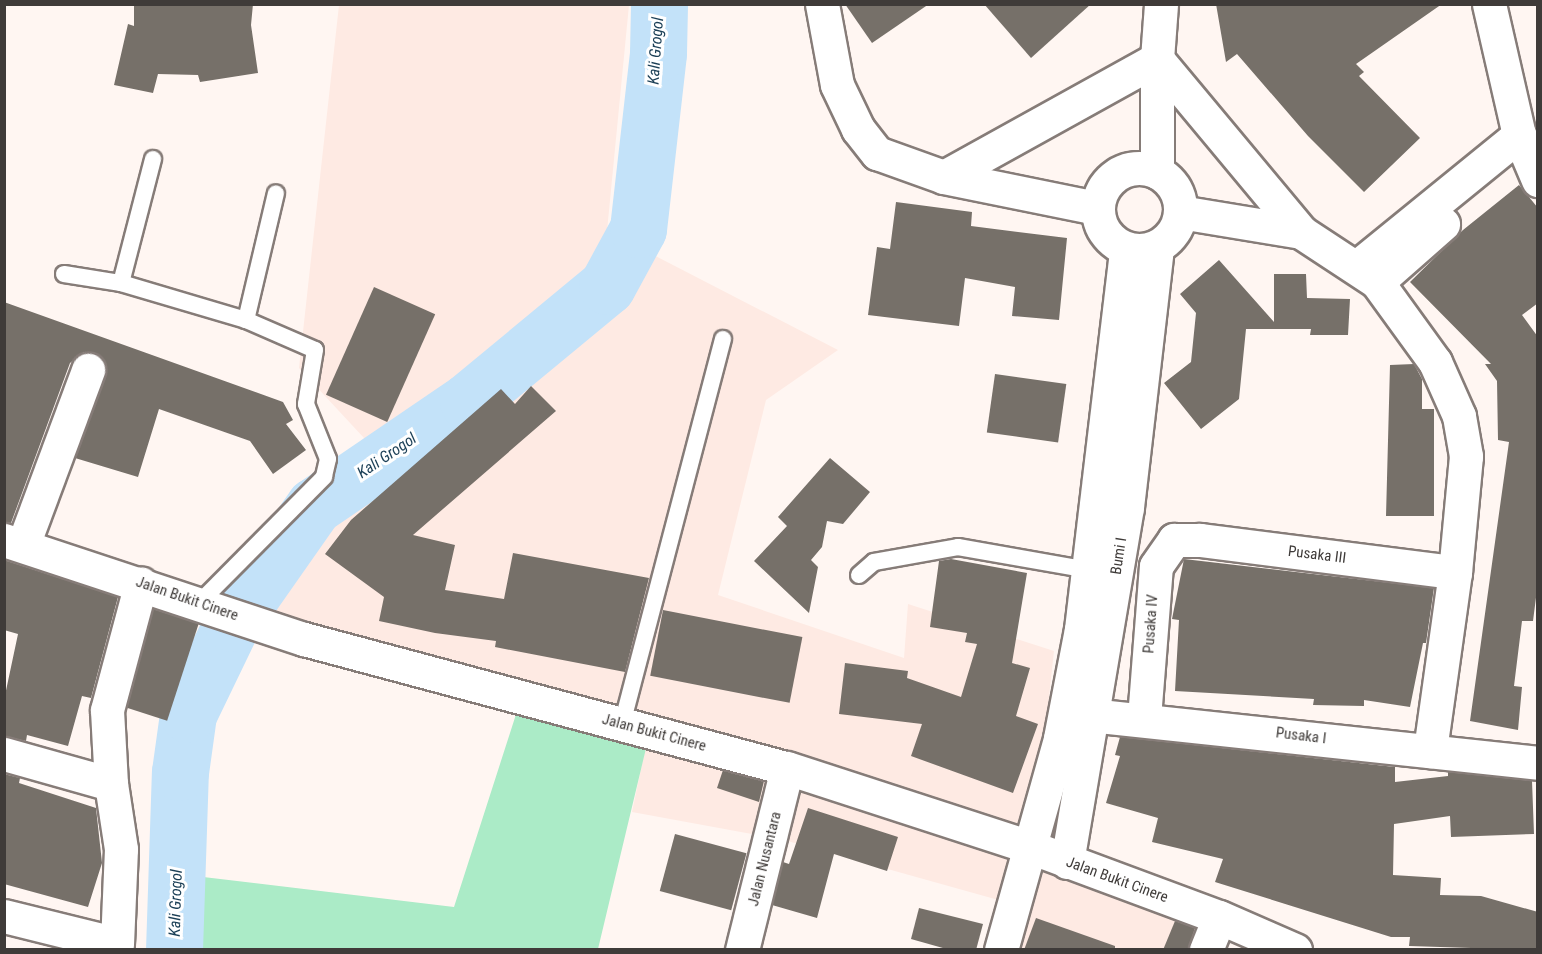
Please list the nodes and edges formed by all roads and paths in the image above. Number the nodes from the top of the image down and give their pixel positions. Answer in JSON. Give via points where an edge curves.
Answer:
{"nodes":[{"id":1,"x":822,"y":4,"type":"edge"},
{"id":2,"x":1161,"y":4,"type":"edge"},
{"id":3,"x":1489,"y":4,"type":"edge"},
{"id":4,"x":1156,"y":59,"type":"junction"},
{"id":5,"x":1527,"y":156,"type":"edge"},
{"id":6,"x":153,"y":159,"type":"dead end"},
{"id":7,"x":1157,"y":172,"type":"junction"},
{"id":8,"x":944,"y":177,"type":"junction"},
{"id":9,"x":276,"y":193,"type":"dead end"},
{"id":10,"x":1097,"y":208,"type":"junction"},
{"id":11,"x":1180,"y":213,"type":"junction"},
{"id":12,"x":1301,"y":232,"type":"junction"},
{"id":13,"x":1142,"y":248,"type":"junction"},
{"id":14,"x":64,"y":274,"type":"dead end"},
{"id":15,"x":1367,"y":274,"type":"junction"},
{"id":16,"x":121,"y":283,"type":"junction"},
{"id":17,"x":246,"y":320,"type":"junction"},
{"id":18,"x":723,"y":339,"type":"dead end"},
{"id":19,"x":88,"y":370,"type":"dead end"},
{"id":20,"x":1178,"y":539,"type":"joint"},
{"id":21,"x":14,"y":543,"type":"edge"},
{"id":22,"x":1088,"y":570,"type":"junction"},
{"id":23,"x":1455,"y":572,"type":"junction"},
{"id":24,"x":859,"y":575,"type":"dead end"},
{"id":25,"x":141,"y":583,"type":"junction"},
{"id":26,"x":199,"y":603,"type":"junction"},
{"id":27,"x":1079,"y":714,"type":"junction"},
{"id":28,"x":1144,"y":718,"type":"junction"},
{"id":29,"x":622,"y":724,"type":"junction"},
{"id":30,"x":1430,"y":752,"type":"junction"},
{"id":31,"x":4,"y":754,"type":"edge"},
{"id":32,"x":1538,"y":763,"type":"edge"},
{"id":33,"x":787,"y":768,"type":"junction"},
{"id":34,"x":111,"y":784,"type":"junction"},
{"id":35,"x":1032,"y":848,"type":"junction"},
{"id":36,"x":1067,"y":862,"type":"junction"},
{"id":37,"x":4,"y":916,"type":"edge"},
{"id":38,"x":1219,"y":917,"type":"junction"},
{"id":39,"x":116,"y":947,"type":"edge"},
{"id":40,"x":742,"y":950,"type":"edge"},
{"id":41,"x":1001,"y":950,"type":"edge"},
{"id":42,"x":1206,"y":950,"type":"edge"},
{"id":43,"x":1295,"y":950,"type":"edge"}],
"edges":[{"from":1,"to":8,"type":"street","via":[[837,85],[858,129],[877,153]]},
{"from":2,"to":4,"type":"street"},
{"from":3,"to":5,"type":"street"},
{"from":4,"to":7,"type":"street"},
{"from":4,"to":8,"type":"street"},
{"from":4,"to":12,"type":"street"},
{"from":5,"to":15,"type":"street"},
{"from":6,"to":16,"type":"lane"},
{"from":7,"to":10,"type":"street","via":[[1125,170],[1110,179]]},
{"from":7,"to":11,"type":"street","via":[[1170,182],[1178,196]]},
{"from":8,"to":10,"type":"street"},
{"from":9,"to":17,"type":"lane"},
{"from":10,"to":13,"type":"street","via":[[1105,234]]},
{"from":11,"to":12,"type":"street"},
{"from":11,"to":13,"type":"street","via":[[1177,226]]},
{"from":12,"to":15,"type":"street"},
{"from":13,"to":22,"type":"street","name":"Bumi I"},
{"from":13,"to":27,"type":"street","name":"Bumi I","via":[[1127,507]]},
{"from":14,"to":16,"type":"lane"},
{"from":15,"to":23,"type":"street","via":[[1435,362],[1459,416],[1466,456]]},
{"from":16,"to":17,"type":"lane"},
{"from":17,"to":26,"type":"lane","via":[[315,350],[306,404],[328,459],[324,477]]},
{"from":18,"to":29,"type":"lane"},
{"from":19,"to":21,"type":"street"},
{"from":20,"to":23,"type":"street","name":"Pusaka III"},
{"from":20,"to":28,"type":"street","name":"Pusaka IV","via":[[1156,566]]},
{"from":21,"to":25,"type":"street","name":"Jalan Bukit Cinere"},
{"from":22,"to":24,"type":"lane","via":[[958,547],[874,562]]},
{"from":22,"to":27,"type":"street","name":"Bumi I"},
{"from":23,"to":30,"type":"street"},
{"from":25,"to":26,"type":"street","name":"Jalan Bukit Cinere"},
{"from":25,"to":34,"type":"street","via":[[107,711]]},
{"from":26,"to":29,"type":"street","name":"Jalan Bukit Cinere","via":[[304,639]]},
{"from":27,"to":28,"type":"street","name":"Pusaka I"},
{"from":27,"to":35,"type":"street","name":"Bumi I"},
{"from":27,"to":36,"type":"street","name":"Bumi I"},
{"from":28,"to":30,"type":"street","name":"Pusaka I"},
{"from":29,"to":33,"type":"street","name":"Jalan Bukit Cinere"},
{"from":30,"to":32,"type":"street","name":"Pusaka I"},
{"from":31,"to":34,"type":"street"},
{"from":33,"to":35,"type":"street","name":"Jalan Bukit Cinere"},
{"from":33,"to":40,"type":"street","name":"Jalan Nusantara"},
{"from":34,"to":39,"type":"street","via":[[121,849]]},
{"from":35,"to":36,"type":"street","name":"Jalan Bukit Cinere"},
{"from":35,"to":41,"type":"street","name":"Bumi I"},
{"from":36,"to":38,"type":"street","name":"Jalan Bukit Cinere"},
{"from":37,"to":39,"type":"street"},
{"from":38,"to":42,"type":"street"},
{"from":38,"to":43,"type":"street","name":"Jalan Bukit Cinere"}]}
